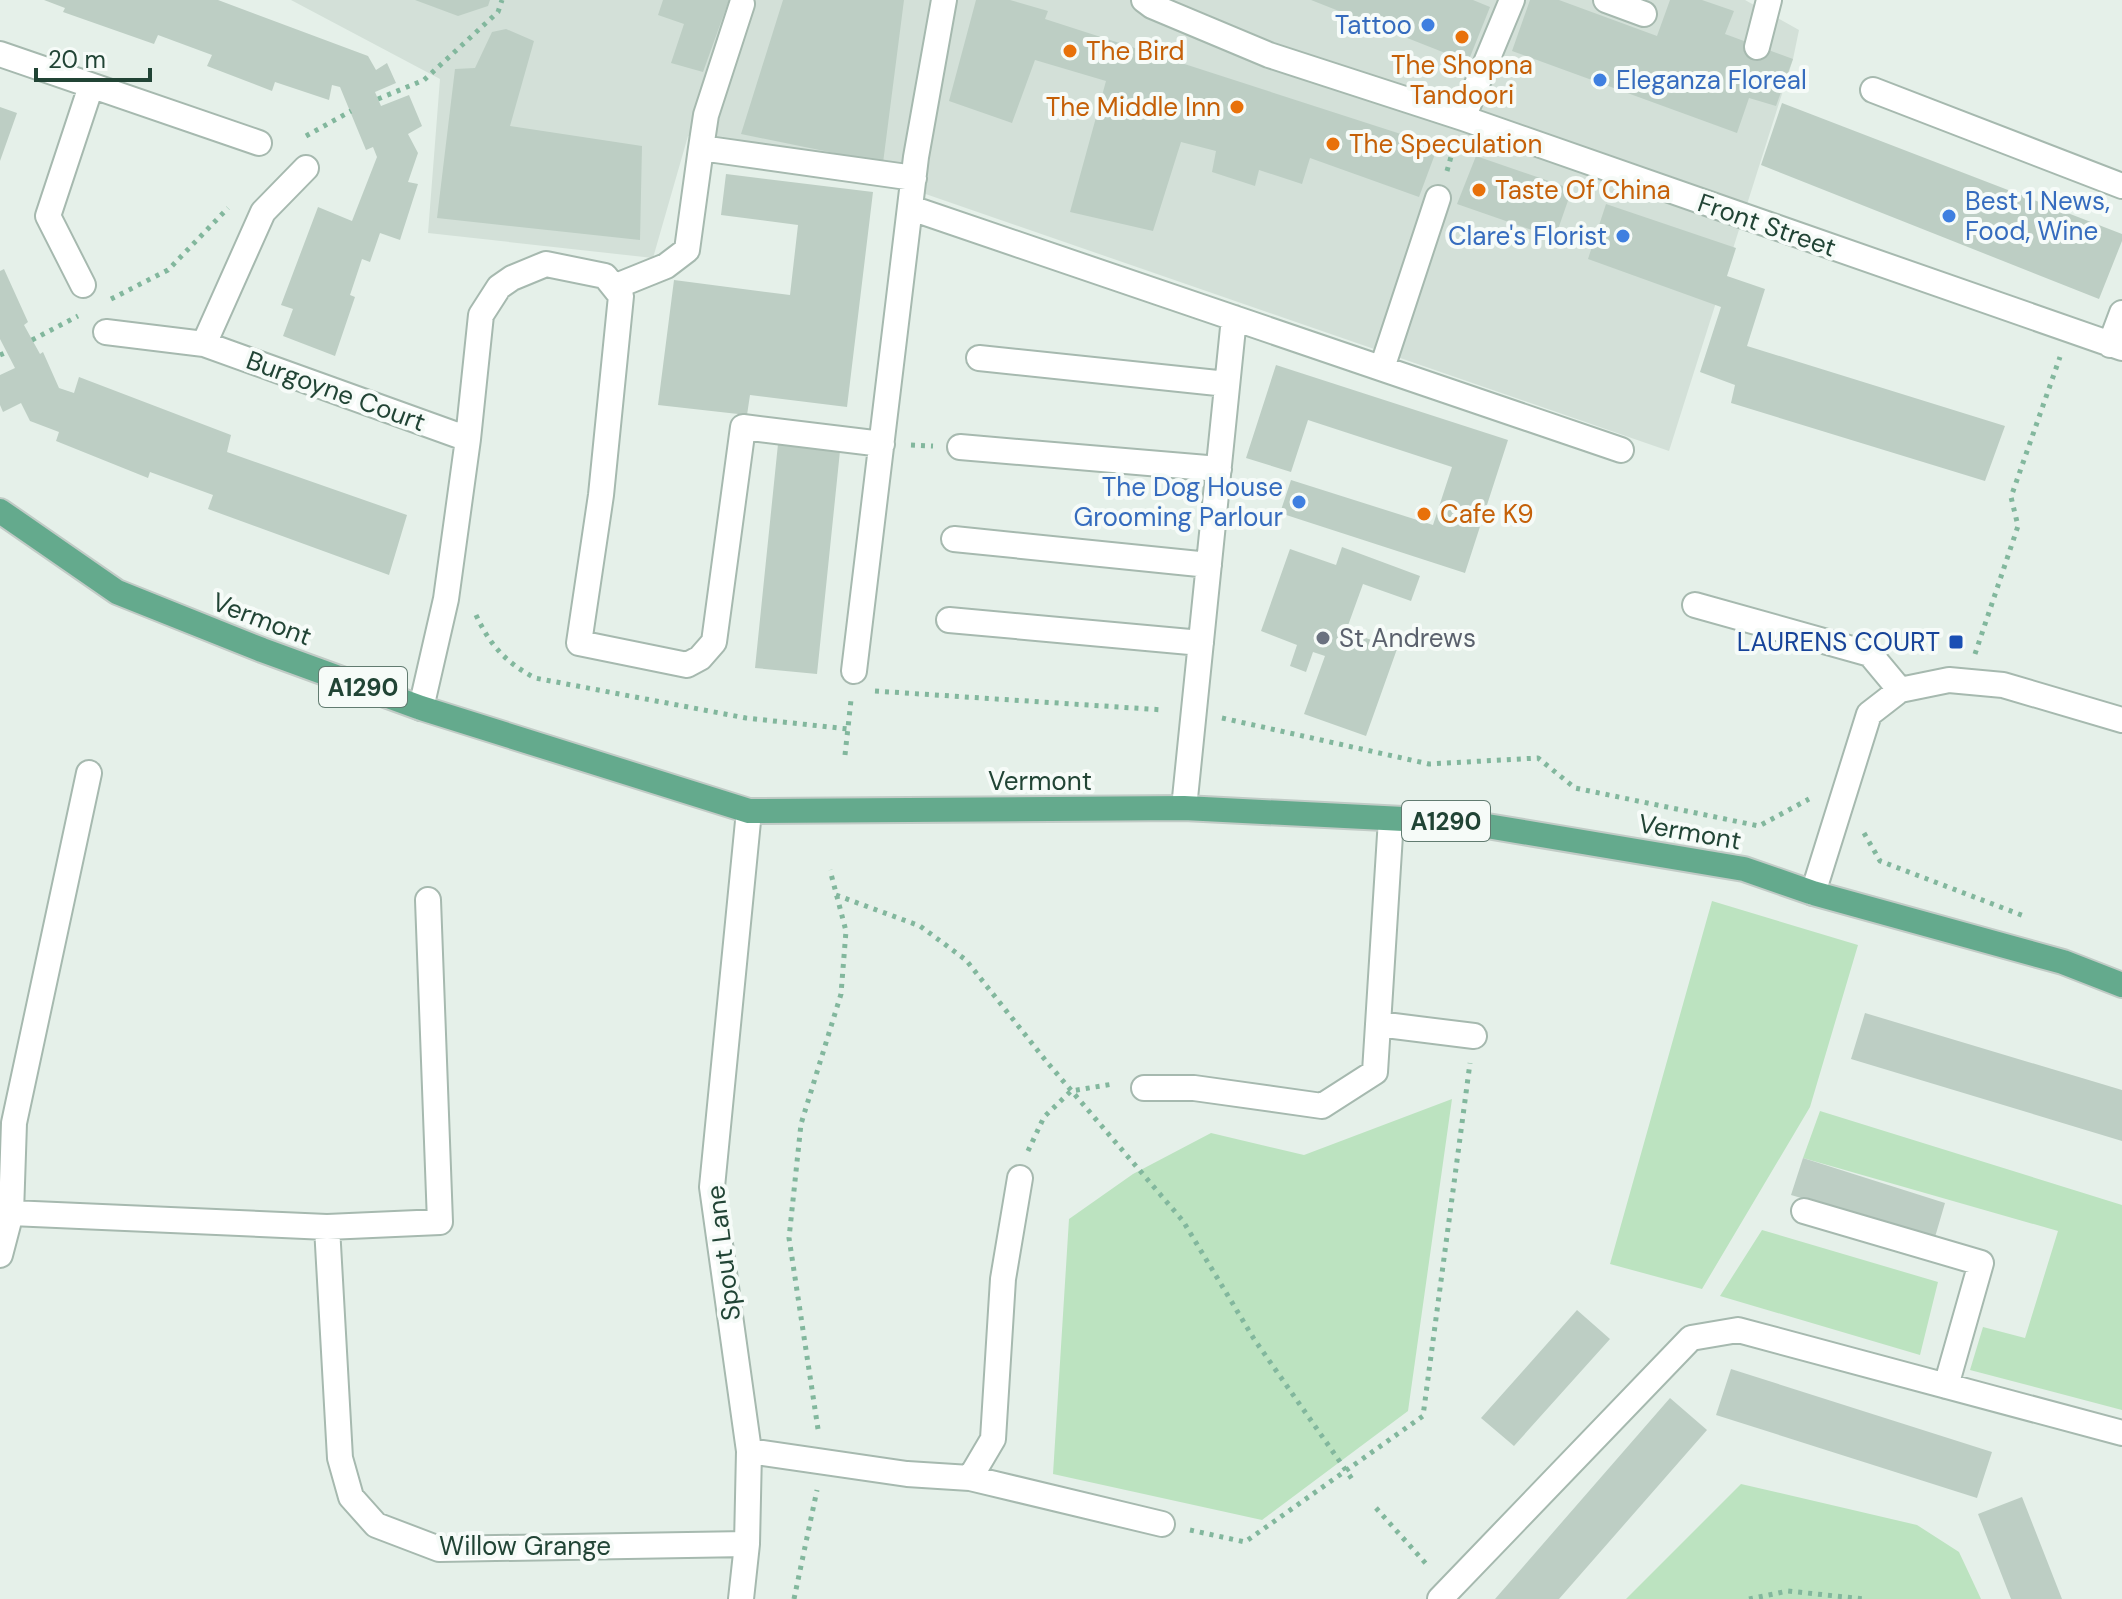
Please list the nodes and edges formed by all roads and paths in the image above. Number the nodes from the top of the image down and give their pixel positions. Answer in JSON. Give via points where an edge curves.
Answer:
{"nodes":[{"id":1,"x":502,"y":0,"type":"edge"},
{"id":2,"x":944,"y":0,"type":"edge"},
{"id":3,"x":1144,"y":0,"type":"edge"},
{"id":4,"x":1512,"y":0,"type":"edge"},
{"id":5,"x":1606,"y":0,"type":"edge"},
{"id":6,"x":1769,"y":0,"type":"edge"},
{"id":7,"x":742,"y":4,"type":"dead end"},
{"id":8,"x":1642,"y":9,"type":"edge"},
{"id":9,"x":1757,"y":47,"type":"dead end"},
{"id":10,"x":0,"y":54,"type":"edge"},
{"id":11,"x":91,"y":86,"type":"junction"},
{"id":12,"x":1873,"y":90,"type":"dead end"},
{"id":13,"x":378,"y":99,"type":"dead end"},
{"id":14,"x":351,"y":111,"type":"dead end"},
{"id":15,"x":1463,"y":118,"type":"junction"},
{"id":16,"x":304,"y":137,"type":"dead end"},
{"id":17,"x":259,"y":143,"type":"dead end"},
{"id":18,"x":701,"y":148,"type":"junction"},
{"id":19,"x":915,"y":167,"type":"junction"},
{"id":20,"x":306,"y":168,"type":"dead end"},
{"id":21,"x":2122,"y":186,"type":"edge"},
{"id":22,"x":1438,"y":198,"type":"joint"},
{"id":23,"x":230,"y":205,"type":"dead end"},
{"id":24,"x":911,"y":208,"type":"junction"},
{"id":25,"x":83,"y":285,"type":"dead end"},
{"id":26,"x":614,"y":287,"type":"junction"},
{"id":27,"x":107,"y":301,"type":"dead end"},
{"id":28,"x":2122,"y":313,"type":"edge"},
{"id":29,"x":82,"y":314,"type":"dead end"},
{"id":30,"x":1234,"y":318,"type":"junction"},
{"id":31,"x":2070,"y":331,"type":"junction"},
{"id":32,"x":106,"y":332,"type":"dead end"},
{"id":33,"x":32,"y":340,"type":"dead end"},
{"id":34,"x":204,"y":344,"type":"junction"},
{"id":35,"x":2116,"y":346,"type":"edge"},
{"id":36,"x":979,"y":358,"type":"dead end"},
{"id":37,"x":1382,"y":368,"type":"junction"},
{"id":38,"x":1227,"y":384,"type":"junction"},
{"id":39,"x":468,"y":439,"type":"junction"},
{"id":40,"x":882,"y":444,"type":"junction"},
{"id":41,"x":960,"y":447,"type":"joint"},
{"id":42,"x":1621,"y":450,"type":"dead end"},
{"id":43,"x":1219,"y":469,"type":"junction"},
{"id":44,"x":0,"y":511,"type":"edge"},
{"id":45,"x":954,"y":539,"type":"dead end"},
{"id":46,"x":1209,"y":565,"type":"junction"},
{"id":47,"x":1695,"y":605,"type":"dead end"},
{"id":48,"x":949,"y":620,"type":"dead end"},
{"id":49,"x":1201,"y":643,"type":"junction"},
{"id":50,"x":853,"y":680,"type":"junction"},
{"id":51,"x":1965,"y":682,"type":"junction"},
{"id":52,"x":1900,"y":690,"type":"junction"},
{"id":53,"x":421,"y":708,"type":"junction"},
{"id":54,"x":1194,"y":712,"type":"junction"},
{"id":55,"x":2122,"y":720,"type":"edge"},
{"id":56,"x":845,"y":755,"type":"dead end"},
{"id":57,"x":89,"y":773,"type":"dead end"},
{"id":58,"x":1184,"y":808,"type":"junction"},
{"id":59,"x":1840,"y":808,"type":"junction"},
{"id":60,"x":749,"y":811,"type":"junction"},
{"id":61,"x":1391,"y":819,"type":"junction"},
{"id":62,"x":830,"y":870,"type":"dead end"},
{"id":63,"x":1813,"y":893,"type":"junction"},
{"id":64,"x":836,"y":895,"type":"junction"},
{"id":65,"x":428,"y":900,"type":"dead end"},
{"id":66,"x":2037,"y":921,"type":"dead end"},
{"id":67,"x":2122,"y":985,"type":"edge"},
{"id":68,"x":1378,"y":1024,"type":"junction"},
{"id":69,"x":1474,"y":1036,"type":"joint"},
{"id":70,"x":1144,"y":1088,"type":"joint"},
{"id":71,"x":1071,"y":1091,"type":"junction"},
{"id":72,"x":1020,"y":1178,"type":"joint"},
{"id":73,"x":1804,"y":1211,"type":"dead end"},
{"id":74,"x":11,"y":1213,"type":"junction"},
{"id":75,"x":327,"y":1227,"type":"junction"},
{"id":76,"x":0,"y":1255,"type":"edge"},
{"id":77,"x":1946,"y":1386,"type":"junction"},
{"id":78,"x":2122,"y":1433,"type":"edge"},
{"id":79,"x":749,"y":1451,"type":"junction"},
{"id":80,"x":823,"y":1462,"type":"junction"},
{"id":81,"x":1345,"y":1468,"type":"junction"},
{"id":82,"x":970,"y":1478,"type":"junction"},
{"id":83,"x":1352,"y":1479,"type":"dead end"},
{"id":84,"x":1376,"y":1508,"type":"dead end"},
{"id":85,"x":1162,"y":1524,"type":"joint"},
{"id":86,"x":747,"y":1544,"type":"junction"},
{"id":87,"x":1444,"y":1594,"type":"edge"},
{"id":88,"x":741,"y":1599,"type":"edge"},
{"id":89,"x":794,"y":1599,"type":"edge"},
{"id":90,"x":1749,"y":1599,"type":"edge"},
{"id":91,"x":1864,"y":1599,"type":"edge"}],
"edges":[{"from":1,"to":13,"type":"path","via":[[498,12],[424,80]]},
{"from":2,"to":19,"type":"street"},
{"from":3,"to":15,"type":"street","name":"Front Street","via":[[1269,55]]},
{"from":4,"to":15,"type":"street"},
{"from":5,"to":8,"type":"street"},
{"from":6,"to":9,"type":"street"},
{"from":7,"to":18,"type":"street","via":[[706,115]]},
{"from":10,"to":11,"type":"street"},
{"from":11,"to":17,"type":"street"},
{"from":11,"to":25,"type":"street","via":[[48,216]]},
{"from":12,"to":21,"type":"street"},
{"from":14,"to":16,"type":"path"},
{"from":15,"to":22,"type":"path"},
{"from":15,"to":31,"type":"street","name":"Front Street"},
{"from":18,"to":19,"type":"street"},
{"from":18,"to":26,"type":"street","via":[[687,250],[666,266]]},
{"from":19,"to":24,"type":"street"},
{"from":20,"to":34,"type":"street","via":[[263,212]]},
{"from":22,"to":37,"type":"street"},
{"from":23,"to":27,"type":"path","via":[[168,270]]},
{"from":24,"to":30,"type":"street"},
{"from":24,"to":40,"type":"street"},
{"from":26,"to":39,"type":"street","via":[[605,276],[546,264],[499,287],[481,315]]},
{"from":26,"to":40,"type":"street","via":[[621,296],[601,495],[579,643],[687,665],[714,642],[743,427]]},
{"from":28,"to":35,"type":"street"},
{"from":29,"to":33,"type":"path"},
{"from":30,"to":37,"type":"street"},
{"from":30,"to":38,"type":"street"},
{"from":31,"to":35,"type":"street","name":"Front Street"},
{"from":31,"to":51,"type":"path","via":[[2011,497],[2018,526]]},
{"from":32,"to":34,"type":"street","name":"Burgoyne Court"},
{"from":34,"to":39,"type":"street","name":"Burgoyne Court"},
{"from":36,"to":38,"type":"street"},
{"from":37,"to":42,"type":"street"},
{"from":38,"to":43,"type":"street"},
{"from":39,"to":53,"type":"street","via":[[446,599]]},
{"from":40,"to":41,"type":"path"},
{"from":40,"to":50,"type":"street"},
{"from":41,"to":43,"type":"street"},
{"from":43,"to":46,"type":"street"},
{"from":44,"to":53,"type":"main road","name":"Vermont","number":"A1290","via":[[117,592]]},
{"from":45,"to":46,"type":"street"},
{"from":46,"to":49,"type":"street"},
{"from":47,"to":52,"type":"street","via":[[1870,654]]},
{"from":48,"to":49,"type":"street"},
{"from":49,"to":54,"type":"street"},
{"from":50,"to":54,"type":"path"},
{"from":50,"to":56,"type":"path"},
{"from":51,"to":52,"type":"street"},
{"from":51,"to":55,"type":"street","via":[[2003,685]]},
{"from":52,"to":59,"type":"street","via":[[1869,714]]},
{"from":53,"to":60,"type":"main road","name":"Vermont","number":"A1290"},
{"from":54,"to":58,"type":"street"},
{"from":54,"to":59,"type":"path","via":[[1429,764],[1538,758],[1575,788],[1759,826],[1809,799]]},
{"from":57,"to":74,"type":"street","via":[[14,1123]]},
{"from":58,"to":60,"type":"main road","name":"Vermont","number":"A1290"},
{"from":58,"to":61,"type":"main road","name":"Vermont","number":"A1290"},
{"from":59,"to":63,"type":"street"},
{"from":59,"to":66,"type":"path","via":[[1851,811],[1880,861]]},
{"from":60,"to":79,"type":"street","name":"Spout Lane","via":[[712,1187]]},
{"from":61,"to":63,"type":"main road","name":"Vermont","number":"A1290","via":[[1463,822],[1744,869]]},
{"from":61,"to":68,"type":"street"},
{"from":62,"to":64,"type":"path"},
{"from":63,"to":67,"type":"main road","name":"Vermont","number":"A1290","via":[[2063,962]]},
{"from":64,"to":71,"type":"path","via":[[920,926],[966,960]]},
{"from":64,"to":80,"type":"path","via":[[846,931],[841,994],[801,1124],[789,1238]]},
{"from":65,"to":75,"type":"street","via":[[440,1222]]},
{"from":68,"to":69,"type":"street"},
{"from":68,"to":70,"type":"street","via":[[1375,1072],[1322,1106],[1194,1088]]},
{"from":69,"to":81,"type":"path","via":[[1423,1416]]},
{"from":70,"to":71,"type":"path","via":[[1111,1084]]},
{"from":71,"to":72,"type":"path","via":[[1044,1117]]},
{"from":71,"to":81,"type":"path","via":[[1183,1221],[1254,1339]]},
{"from":72,"to":82,"type":"street","via":[[1003,1279],[993,1439]]},
{"from":73,"to":77,"type":"street","via":[[1981,1263]]},
{"from":74,"to":75,"type":"street"},
{"from":74,"to":76,"type":"street"},
{"from":75,"to":86,"type":"street","name":"Willow Grange","via":[[340,1458],[351,1497],[376,1525],[439,1549]]},
{"from":77,"to":78,"type":"street"},
{"from":77,"to":87,"type":"street","via":[[1738,1330],[1691,1338]]},
{"from":79,"to":80,"type":"street"},
{"from":79,"to":86,"type":"street","name":"Spout Lane"},
{"from":80,"to":82,"type":"street"},
{"from":80,"to":89,"type":"path"},
{"from":81,"to":83,"type":"path"},
{"from":81,"to":85,"type":"path","via":[[1245,1542]]},
{"from":82,"to":85,"type":"street"},
{"from":84,"to":87,"type":"path"},
{"from":86,"to":88,"type":"street","name":"Spout Lane"},
{"from":90,"to":91,"type":"path","via":[[1788,1591]]}]}
